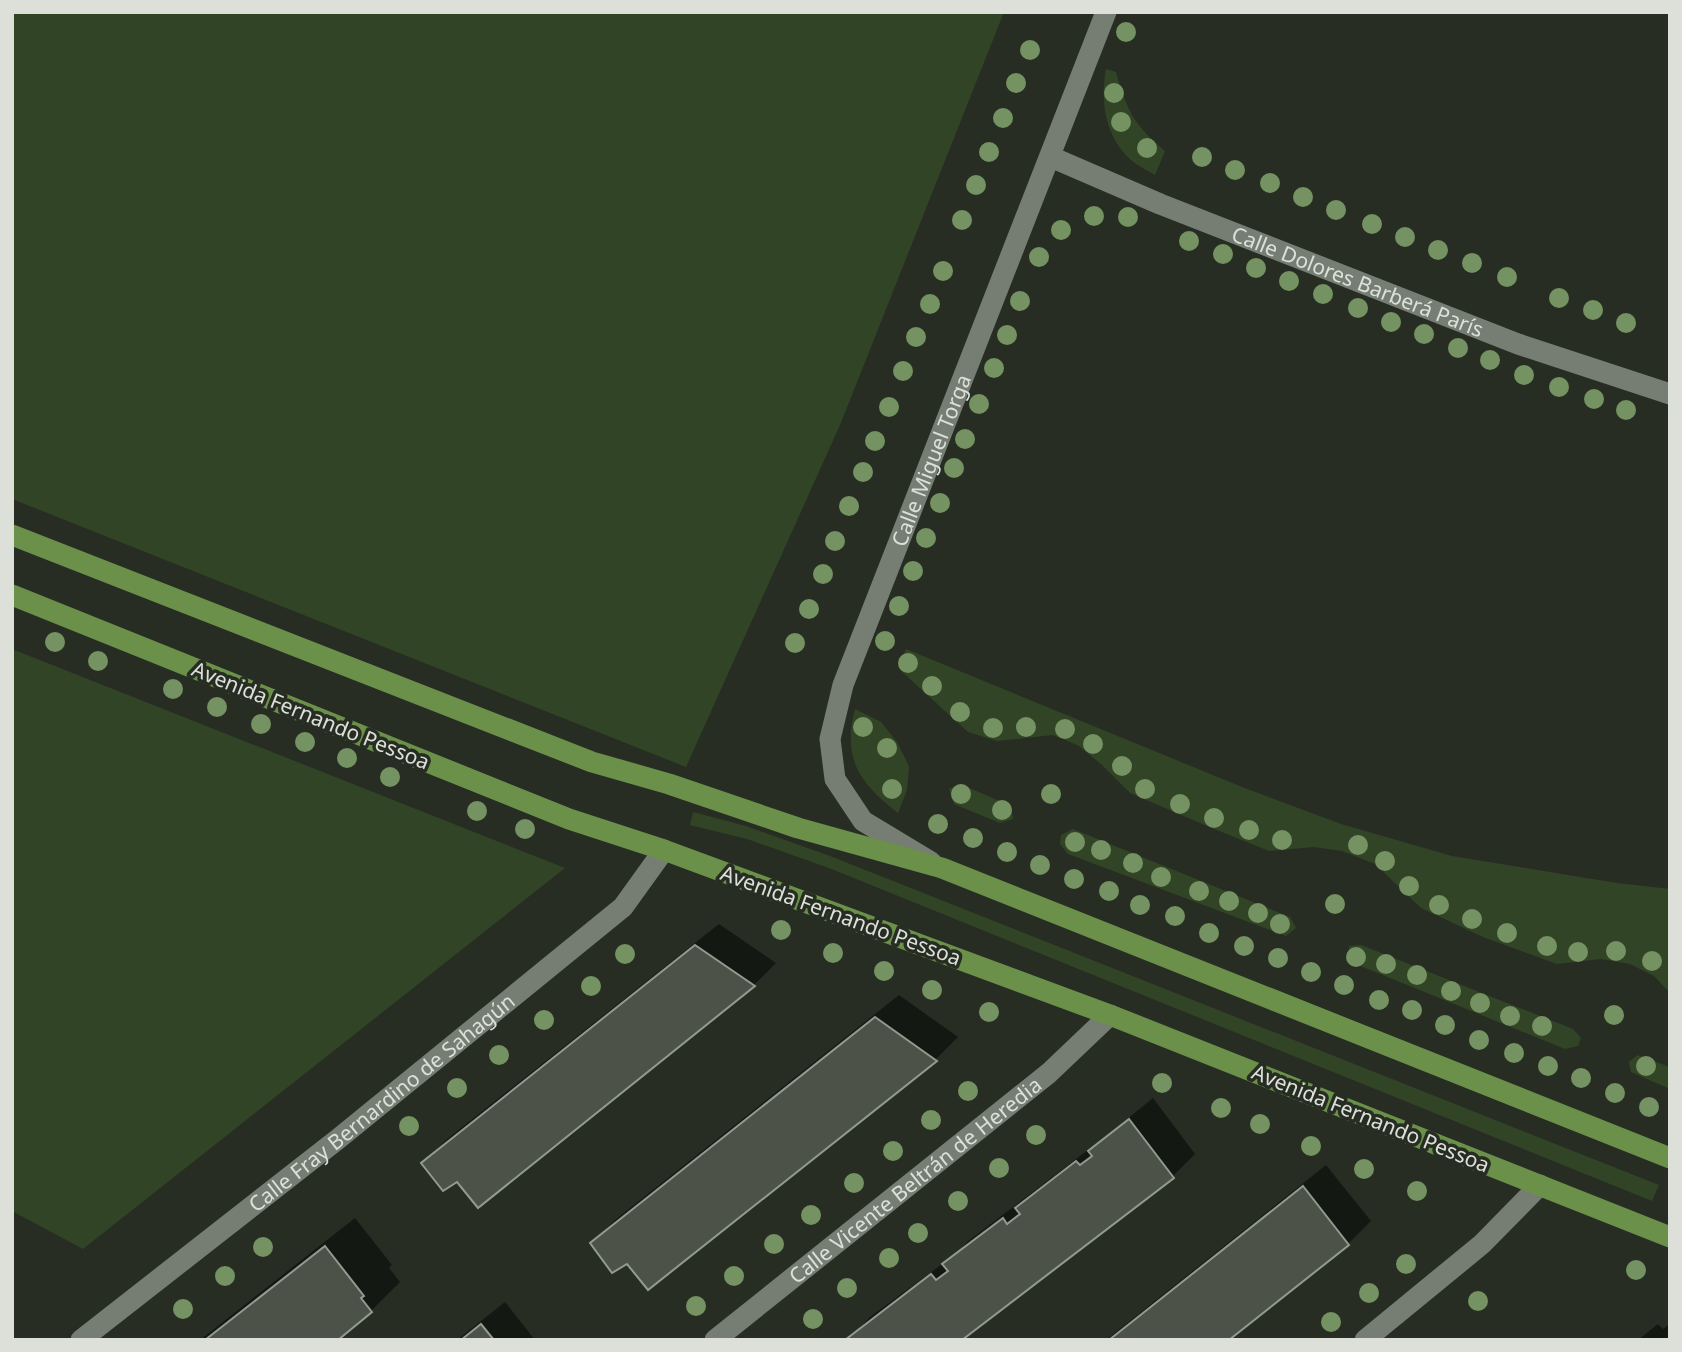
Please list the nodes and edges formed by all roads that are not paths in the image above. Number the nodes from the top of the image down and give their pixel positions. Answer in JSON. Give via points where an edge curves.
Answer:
{"nodes":[{"id":1,"x":1106,"y":12,"type":"edge"},
{"id":2,"x":1051,"y":157,"type":"junction"},
{"id":3,"x":1670,"y":394,"type":"edge"},
{"id":4,"x":12,"y":535,"type":"edge"},
{"id":5,"x":12,"y":595,"type":"edge"},
{"id":6,"x":664,"y":850,"type":"junction"},
{"id":7,"x":942,"y":868,"type":"junction"},
{"id":8,"x":1110,"y":1015,"type":"junction"},
{"id":9,"x":1670,"y":1158,"type":"edge"},
{"id":10,"x":1540,"y":1185,"type":"junction"},
{"id":11,"x":1670,"y":1237,"type":"edge"},
{"id":12,"x":81,"y":1340,"type":"edge"},
{"id":13,"x":715,"y":1340,"type":"edge"},
{"id":14,"x":1365,"y":1340,"type":"edge"}],
"edges":[{"from":1,"to":2,"type":"street","name":"Calle Miguel Torga"},
{"from":2,"to":3,"type":"street","name":"Calle Dolores Barberá París","via":[[1505,340]]},
{"from":2,"to":7,"type":"street","name":"Calle Miguel Torga","via":[[843,685],[830,739],[835,779],[863,821]]},
{"from":4,"to":7,"type":"main road","via":[[592,762]]},
{"from":5,"to":6,"type":"main road","name":"Avenida Fernando Pessoa","via":[[569,819]]},
{"from":6,"to":8,"type":"main road","name":"Avenida Fernando Pessoa"},
{"from":6,"to":12,"type":"street","name":"Calle Fray Bernardino de Sahagún","via":[[624,907]]},
{"from":7,"to":9,"type":"main road"},
{"from":8,"to":10,"type":"main road","name":"Avenida Fernando Pessoa"},
{"from":8,"to":13,"type":"street","name":"Calle Vicente Beltrán de Heredia","via":[[1049,1073]]},
{"from":10,"to":11,"type":"main road","name":"Avenida Fernando Pessoa"},
{"from":10,"to":14,"type":"street","via":[[1482,1244]]}]}
